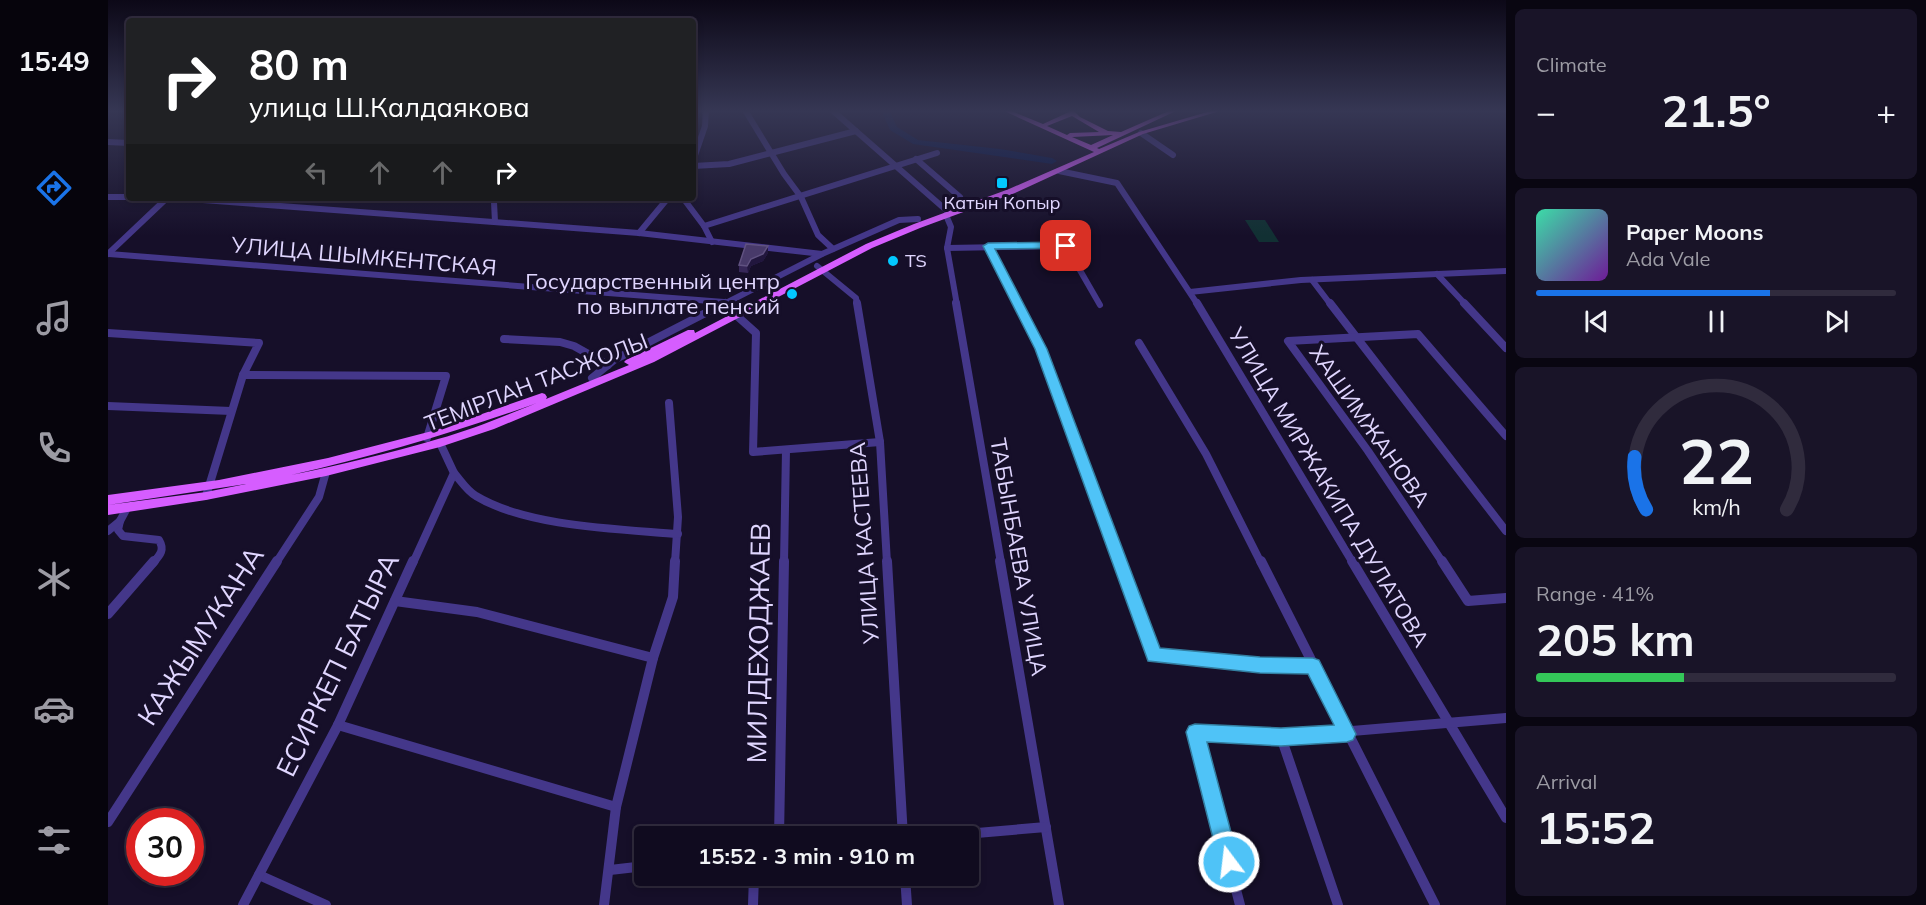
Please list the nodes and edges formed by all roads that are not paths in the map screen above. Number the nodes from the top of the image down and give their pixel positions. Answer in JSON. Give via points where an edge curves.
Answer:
{"nodes":[{"id":1,"x":773,"y":152,"type":"edge"},
{"id":2,"x":881,"y":152,"type":"edge"},
{"id":3,"x":1075,"y":152,"type":"edge"},
{"id":4,"x":1088,"y":152,"type":"edge"},
{"id":5,"x":1092,"y":152,"type":"edge"},
{"id":6,"x":1169,"y":152,"type":"edge"},
{"id":7,"x":770,"y":153,"type":"junction"},
{"id":8,"x":937,"y":153,"type":"dead end"},
{"id":9,"x":1173,"y":155,"type":"dead end"},
{"id":10,"x":1076,"y":156,"type":"junction"},
{"id":11,"x":916,"y":159,"type":"junction"},
{"id":12,"x":696,"y":163,"type":"edge"},
{"id":13,"x":896,"y":165,"type":"junction"},
{"id":14,"x":1059,"y":171,"type":"junction"},
{"id":15,"x":960,"y":196,"type":"dead end"},
{"id":16,"x":108,"y":197,"type":"edge"},
{"id":17,"x":126,"y":197,"type":"edge"},
{"id":18,"x":801,"y":197,"type":"junction"},
{"id":19,"x":164,"y":201,"type":"edge"},
{"id":20,"x":216,"y":201,"type":"edge"},
{"id":21,"x":494,"y":201,"type":"edge"},
{"id":22,"x":666,"y":201,"type":"edge"},
{"id":23,"x":685,"y":201,"type":"edge"},
{"id":24,"x":946,"y":212,"type":"junction"},
{"id":25,"x":918,"y":219,"type":"junction"},
{"id":26,"x":495,"y":222,"type":"junction"},
{"id":27,"x":704,"y":226,"type":"junction"},
{"id":28,"x":639,"y":234,"type":"junction"},
{"id":29,"x":712,"y":242,"type":"junction"},
{"id":30,"x":988,"y":246,"type":"junction"},
{"id":31,"x":947,"y":248,"type":"junction"},
{"id":32,"x":833,"y":249,"type":"junction"},
{"id":33,"x":108,"y":254,"type":"edge"},
{"id":34,"x":822,"y":254,"type":"junction"},
{"id":35,"x":819,"y":268,"type":"junction"},
{"id":36,"x":1506,"y":271,"type":"edge"},
{"id":37,"x":1437,"y":274,"type":"junction"},
{"id":38,"x":1312,"y":280,"type":"junction"},
{"id":39,"x":1190,"y":292,"type":"junction"},
{"id":40,"x":724,"y":302,"type":"junction"},
{"id":41,"x":1100,"y":305,"type":"dead end"},
{"id":42,"x":736,"y":316,"type":"junction"},
{"id":43,"x":108,"y":333,"type":"edge"},
{"id":44,"x":1356,"y":337,"type":"junction"},
{"id":45,"x":504,"y":339,"type":"dead end"},
{"id":46,"x":1139,"y":343,"type":"dead end"},
{"id":47,"x":1506,"y":348,"type":"edge"},
{"id":48,"x":608,"y":365,"type":"junction"},
{"id":49,"x":243,"y":375,"type":"junction"},
{"id":50,"x":592,"y":378,"type":"junction"},
{"id":51,"x":669,"y":403,"type":"dead end"},
{"id":52,"x":108,"y":406,"type":"edge"},
{"id":53,"x":231,"y":411,"type":"junction"},
{"id":54,"x":1506,"y":436,"type":"edge"},
{"id":55,"x":427,"y":438,"type":"junction"},
{"id":56,"x":880,"y":442,"type":"junction"},
{"id":57,"x":440,"y":443,"type":"junction"},
{"id":58,"x":786,"y":450,"type":"junction"},
{"id":59,"x":326,"y":472,"type":"junction"},
{"id":60,"x":454,"y":473,"type":"junction"},
{"id":61,"x":208,"y":491,"type":"junction"},
{"id":62,"x":108,"y":500,"type":"edge"},
{"id":63,"x":127,"y":508,"type":"junction"},
{"id":64,"x":108,"y":510,"type":"edge"},
{"id":65,"x":120,"y":521,"type":"junction"},
{"id":66,"x":108,"y":531,"type":"edge"},
{"id":67,"x":1506,"y":531,"type":"edge"},
{"id":68,"x":678,"y":534,"type":"junction"},
{"id":69,"x":1506,"y":598,"type":"edge"},
{"id":70,"x":395,"y":601,"type":"junction"},
{"id":71,"x":108,"y":614,"type":"edge"},
{"id":72,"x":652,"y":658,"type":"junction"},
{"id":73,"x":1313,"y":666,"type":"junction"},
{"id":74,"x":1506,"y":718,"type":"edge"},
{"id":75,"x":1449,"y":723,"type":"junction"},
{"id":76,"x":338,"y":725,"type":"junction"},
{"id":77,"x":1347,"y":734,"type":"junction"},
{"id":78,"x":1281,"y":737,"type":"junction"},
{"id":79,"x":616,"y":807,"type":"junction"},
{"id":80,"x":1506,"y":818,"type":"edge"},
{"id":81,"x":108,"y":822,"type":"edge"},
{"id":82,"x":779,"y":826,"type":"edge"},
{"id":83,"x":902,"y":826,"type":"edge"},
{"id":84,"x":1046,"y":827,"type":"junction"},
{"id":85,"x":979,"y":833,"type":"edge"},
{"id":86,"x":634,"y":867,"type":"edge"},
{"id":87,"x":610,"y":870,"type":"junction"},
{"id":88,"x":258,"y":875,"type":"junction"},
{"id":89,"x":754,"y":886,"type":"edge"},
{"id":90,"x":906,"y":886,"type":"edge"},
{"id":91,"x":243,"y":905,"type":"edge"},
{"id":92,"x":326,"y":905,"type":"edge"},
{"id":93,"x":604,"y":905,"type":"edge"},
{"id":94,"x":753,"y":905,"type":"edge"},
{"id":95,"x":907,"y":905,"type":"edge"},
{"id":96,"x":1059,"y":905,"type":"edge"},
{"id":97,"x":1240,"y":905,"type":"edge"},
{"id":98,"x":1338,"y":905,"type":"edge"},
{"id":99,"x":1435,"y":905,"type":"edge"}],
"edges":[{"from":1,"to":7,"type":"street"},
{"from":2,"to":13,"type":"street"},
{"from":3,"to":10,"type":"main road"},
{"from":4,"to":10,"type":"main road","name":"ТЕМІРЛАН ТАСЖОЛЫ"},
{"from":5,"to":14,"type":"main road","name":"ТЕМІРЛАН ТАСЖОЛЫ"},
{"from":6,"to":9,"type":"street"},
{"from":7,"to":12,"type":"street","via":[[729,164]]},
{"from":7,"to":18,"type":"street"},
{"from":8,"to":11,"type":"street"},
{"from":10,"to":24,"type":"main road","name":"ТЕМІРЛАН ТАСЖОЛЫ"},
{"from":11,"to":13,"type":"street"},
{"from":11,"to":15,"type":"street"},
{"from":13,"to":18,"type":"street"},
{"from":13,"to":24,"type":"street"},
{"from":14,"to":24,"type":"main road","name":"ТЕМІРЛАН ТАСЖОЛЫ"},
{"from":14,"to":39,"type":"street","name":"УЛИЦА МИРЖАКИПА ДУЛАТОВА","via":[[1117,183]]},
{"from":16,"to":17,"type":"street"},
{"from":18,"to":27,"type":"street"},
{"from":18,"to":32,"type":"street","via":[[818,235]]},
{"from":19,"to":33,"type":"street"},
{"from":20,"to":26,"type":"street"},
{"from":21,"to":26,"type":"street"},
{"from":22,"to":28,"type":"street"},
{"from":23,"to":27,"type":"street"},
{"from":24,"to":25,"type":"main road","name":"ТЕМІРЛАН ТАСЖОЛЫ"},
{"from":24,"to":31,"type":"street","name":"ТАБЫНБАЕВА УЛИЦА","via":[[951,227]]},
{"from":24,"to":35,"type":"main road","name":"ТЕМІРЛАН ТАСЖОЛЫ"},
{"from":25,"to":32,"type":"street","via":[[899,220]]},
{"from":25,"to":35,"type":"main road","name":"ТЕМІРЛАН ТАСЖОЛЫ","via":[[864,242]]},
{"from":26,"to":28,"type":"street"},
{"from":27,"to":29,"type":"street"},
{"from":28,"to":29,"type":"street"},
{"from":29,"to":34,"type":"street"},
{"from":30,"to":31,"type":"street"},
{"from":30,"to":41,"type":"street","via":[[1066,246]]},
{"from":30,"to":73,"type":"street","via":[[1041,349],[1154,656]]},
{"from":31,"to":84,"type":"street","name":"ТАБЫНБАЕВА УЛИЦА"},
{"from":32,"to":34,"type":"street"},
{"from":33,"to":40,"type":"street","name":"УЛИЦА ШЫМКЕНТСКАЯ"},
{"from":34,"to":40,"type":"street"},
{"from":35,"to":42,"type":"main road","name":"ТЕМІРЛАН ТАСЖОЛЫ"},
{"from":35,"to":50,"type":"main road","name":"ТЕМІРЛАН ТАСЖОЛЫ"},
{"from":35,"to":56,"type":"street","name":"УЛИЦА КАСТЕЕВА","via":[[856,297]]},
{"from":36,"to":37,"type":"street"},
{"from":37,"to":38,"type":"street"},
{"from":37,"to":47,"type":"street"},
{"from":38,"to":39,"type":"street"},
{"from":38,"to":44,"type":"street"},
{"from":39,"to":75,"type":"street","name":"УЛИЦА МИРЖАКИПА ДУЛАТОВА"},
{"from":40,"to":48,"type":"street"},
{"from":42,"to":57,"type":"main road","name":"ТЕМІРЛАН ТАСЖОЛЫ","via":[[642,364]]},
{"from":42,"to":58,"type":"street","via":[[756,333],[753,452]]},
{"from":43,"to":49,"type":"street","via":[[259,343]]},
{"from":44,"to":54,"type":"street","name":"ХАШИМЖАНОВА","via":[[1418,334]]},
{"from":44,"to":67,"type":"street"},
{"from":44,"to":69,"type":"street","name":"ХАШИМЖАНОВА","via":[[1288,341],[1368,451],[1468,601]]},
{"from":45,"to":48,"type":"street","via":[[560,342]]},
{"from":46,"to":73,"type":"street","via":[[1206,454]]},
{"from":48,"to":50,"type":"street"},
{"from":49,"to":53,"type":"street"},
{"from":49,"to":55,"type":"street","via":[[446,376]]},
{"from":50,"to":55,"type":"main road","name":"ТЕМІРЛАН ТАСЖОЛЫ"},
{"from":51,"to":68,"type":"street"},
{"from":52,"to":53,"type":"street"},
{"from":53,"to":61,"type":"street"},
{"from":55,"to":61,"type":"main road","name":"ТЕМІРЛАН ТАСЖОЛЫ"},
{"from":56,"to":58,"type":"street"},
{"from":56,"to":83,"type":"street","name":"УЛИЦА КАСТЕЕВА"},
{"from":57,"to":59,"type":"main road","name":"ТЕМІРЛАН ТАСЖОЛЫ"},
{"from":57,"to":60,"type":"street"},
{"from":58,"to":82,"type":"street","name":"МИЛДЕХОДЖАЕВ"},
{"from":59,"to":61,"type":"main road","name":"ТЕМІРЛАН ТАСЖОЛЫ"},
{"from":59,"to":81,"type":"street","name":"КАЖЫМУКАНА","via":[[319,497]]},
{"from":60,"to":68,"type":"street","via":[[469,491],[492,504],[553,518]]},
{"from":60,"to":70,"type":"street","name":"ЕСИРКЕП БАТЫРА"},
{"from":61,"to":62,"type":"main road","name":"ТЕМІРЛАН ТАСЖОЛЫ"},
{"from":61,"to":63,"type":"main road","name":"ТЕМІРЛАН ТАСЖОЛЫ"},
{"from":63,"to":64,"type":"main road","name":"ТЕМІРЛАН ТАСЖОЛЫ"},
{"from":63,"to":65,"type":"street"},
{"from":65,"to":66,"type":"street"},
{"from":65,"to":71,"type":"street","via":[[118,530],[123,536],[159,540],[161,554]]},
{"from":68,"to":72,"type":"street","via":[[673,597]]},
{"from":70,"to":72,"type":"street","via":[[477,612]]},
{"from":70,"to":76,"type":"street","name":"ЕСИРКЕП БАТЫРА"},
{"from":72,"to":79,"type":"street"},
{"from":73,"to":77,"type":"street"},
{"from":74,"to":75,"type":"street"},
{"from":75,"to":77,"type":"street"},
{"from":75,"to":80,"type":"street","name":"УЛИЦА МИРЖАКИПА ДУЛАТОВА"},
{"from":76,"to":79,"type":"street"},
{"from":76,"to":88,"type":"street","name":"ЕСИРКЕП БАТЫРА"},
{"from":77,"to":78,"type":"street"},
{"from":77,"to":99,"type":"street"},
{"from":78,"to":97,"type":"street","via":[[1195,732]]},
{"from":78,"to":98,"type":"street"},
{"from":79,"to":87,"type":"street"},
{"from":84,"to":85,"type":"street"},
{"from":84,"to":96,"type":"street","name":"ТАБЫНБАЕВА УЛИЦА"},
{"from":86,"to":87,"type":"street"},
{"from":87,"to":93,"type":"street"},
{"from":88,"to":91,"type":"street","name":"ЕСИРКЕП БАТЫРА"},
{"from":88,"to":92,"type":"street"},
{"from":89,"to":94,"type":"street"},
{"from":90,"to":95,"type":"street"}]}
